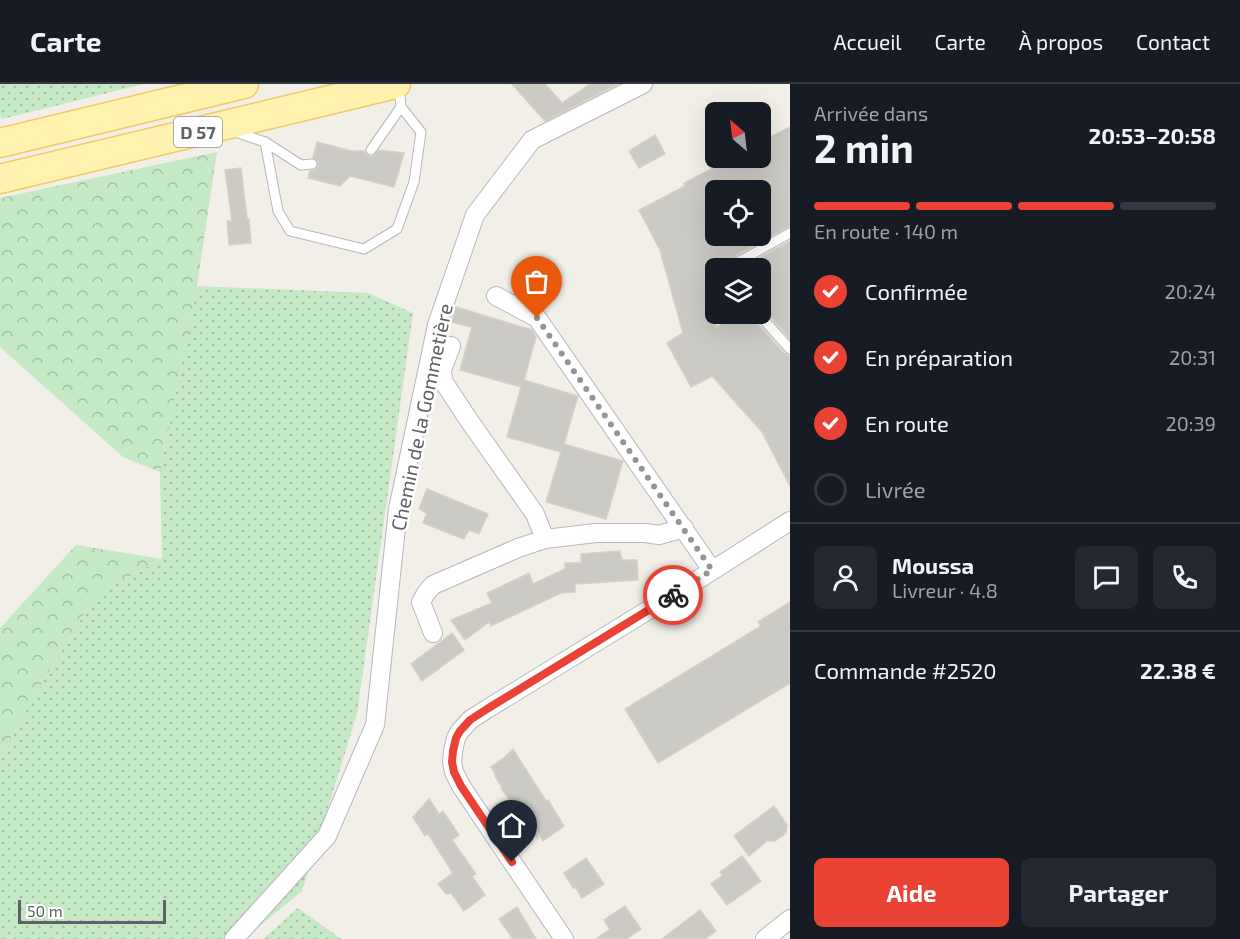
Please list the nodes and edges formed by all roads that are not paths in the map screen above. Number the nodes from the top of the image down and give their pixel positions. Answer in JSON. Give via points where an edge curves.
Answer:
{"nodes":[{"id":1,"x":244,"y":84,"type":"edge"},
{"id":2,"x":643,"y":84,"type":"edge"},
{"id":3,"x":398,"y":92,"type":"edge"},
{"id":4,"x":219,"y":127,"type":"junction"},
{"id":5,"x":264,"y":142,"type":"junction"},
{"id":6,"x":0,"y":143,"type":"edge"},
{"id":7,"x":371,"y":150,"type":"dead end"},
{"id":8,"x":312,"y":164,"type":"dead end"},
{"id":9,"x":0,"y":179,"type":"edge"},
{"id":10,"x":790,"y":233,"type":"edge"},
{"id":11,"x":745,"y":258,"type":"edge"},
{"id":12,"x":496,"y":296,"type":"dead end"},
{"id":13,"x":767,"y":324,"type":"edge"},
{"id":14,"x":452,"y":346,"type":"dead end"},
{"id":15,"x":790,"y":349,"type":"edge"},
{"id":16,"x":790,"y":521,"type":"edge"},
{"id":17,"x":684,"y":528,"type":"junction"},
{"id":18,"x":545,"y":539,"type":"junction"},
{"id":19,"x":712,"y":570,"type":"junction"},
{"id":20,"x":433,"y":633,"type":"dead end"},
{"id":21,"x":790,"y":919,"type":"edge"},
{"id":22,"x":234,"y":939,"type":"edge"},
{"id":23,"x":564,"y":939,"type":"edge"},
{"id":24,"x":765,"y":939,"type":"edge"}],
"edges":[{"from":1,"to":6,"type":"main road","number":"D 57"},
{"from":2,"to":22,"type":"street","name":"Chemin de la Gommetière","via":[[532,140],[475,215],[437,325],[398,509],[375,724],[327,836]]},
{"from":3,"to":4,"type":"main road","number":"D 57"},
{"from":3,"to":5,"type":"lane","via":[[421,132],[414,182],[397,229],[364,249],[290,231],[278,210]]},
{"from":3,"to":7,"type":"lane"},
{"from":4,"to":5,"type":"lane"},
{"from":4,"to":9,"type":"main road","number":"D 57"},
{"from":5,"to":8,"type":"lane","via":[[301,165]]},
{"from":10,"to":11,"type":"lane"},
{"from":12,"to":17,"type":"street","via":[[537,318]]},
{"from":13,"to":15,"type":"lane"},
{"from":14,"to":18,"type":"street","via":[[442,370],[443,381],[535,513]]},
{"from":16,"to":19,"type":"street"},
{"from":17,"to":18,"type":"street","via":[[659,535],[596,534]]},
{"from":17,"to":19,"type":"street"},
{"from":18,"to":20,"type":"street","via":[[433,585],[421,602]]},
{"from":19,"to":23,"type":"street","via":[[470,720],[456,738],[452,762],[461,786]]},
{"from":21,"to":24,"type":"street"}]}
